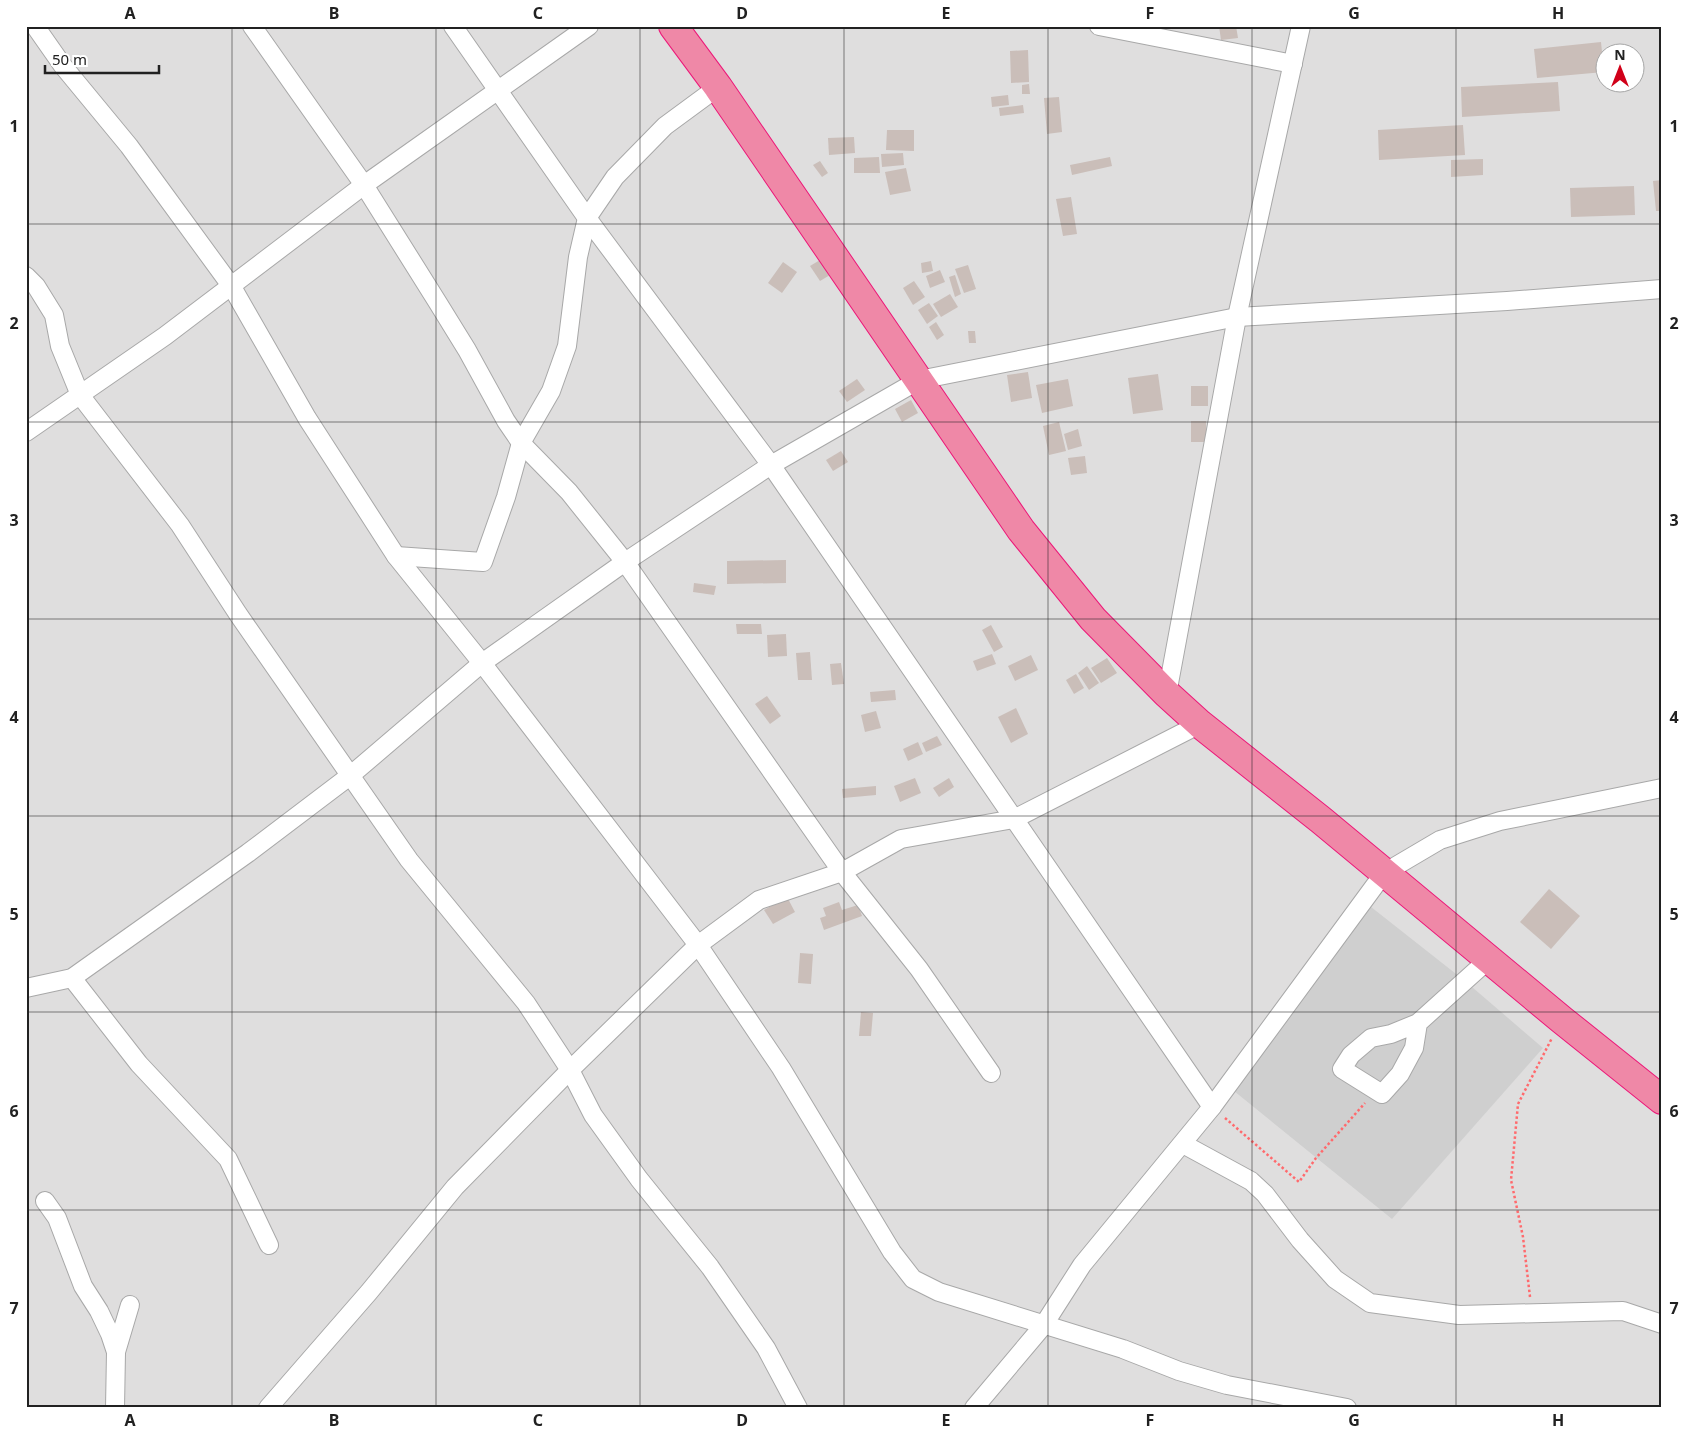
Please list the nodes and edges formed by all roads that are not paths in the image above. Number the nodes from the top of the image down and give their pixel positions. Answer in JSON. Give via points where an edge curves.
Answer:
{"nodes":[{"id":1,"x":35,"y":26,"type":"edge"},
{"id":2,"x":252,"y":26,"type":"edge"},
{"id":3,"x":453,"y":26,"type":"edge"},
{"id":4,"x":589,"y":26,"type":"edge"},
{"id":5,"x":673,"y":26,"type":"edge"},
{"id":6,"x":1099,"y":26,"type":"edge"},
{"id":7,"x":1301,"y":26,"type":"edge"},
{"id":8,"x":1292,"y":64,"type":"junction"},
{"id":9,"x":718,"y":87,"type":"junction"},
{"id":10,"x":498,"y":92,"type":"junction"},
{"id":11,"x":364,"y":185,"type":"junction"},
{"id":12,"x":587,"y":218,"type":"junction"},
{"id":13,"x":26,"y":276,"type":"edge"},
{"id":14,"x":232,"y":287,"type":"junction"},
{"id":15,"x":1662,"y":289,"type":"edge"},
{"id":16,"x":1236,"y":317,"type":"junction"},
{"id":17,"x":919,"y":380,"type":"junction"},
{"id":18,"x":80,"y":395,"type":"junction"},
{"id":19,"x":26,"y":432,"type":"edge"},
{"id":20,"x":521,"y":443,"type":"junction"},
{"id":21,"x":771,"y":465,"type":"junction"},
{"id":22,"x":396,"y":556,"type":"junction"},
{"id":23,"x":625,"y":562,"type":"junction"},
{"id":24,"x":482,"y":663,"type":"junction"},
{"id":25,"x":1167,"y":694,"type":"junction"},
{"id":26,"x":1200,"y":724,"type":"junction"},
{"id":27,"x":351,"y":775,"type":"junction"},
{"id":28,"x":1662,"y":788,"type":"edge"},
{"id":29,"x":1014,"y":819,"type":"junction"},
{"id":30,"x":842,"y":872,"type":"junction"},
{"id":31,"x":1384,"y":873,"type":"junction"},
{"id":32,"x":698,"y":945,"type":"junction"},
{"id":33,"x":1488,"y":960,"type":"junction"},
{"id":34,"x":72,"y":978,"type":"junction"},
{"id":35,"x":26,"y":988,"type":"edge"},
{"id":36,"x":1418,"y":1023,"type":"junction"},
{"id":37,"x":570,"y":1070,"type":"junction"},
{"id":38,"x":991,"y":1073,"type":"dead end"},
{"id":39,"x":1662,"y":1100,"type":"edge"},
{"id":40,"x":1212,"y":1107,"type":"junction"},
{"id":41,"x":1183,"y":1144,"type":"junction"},
{"id":42,"x":45,"y":1201,"type":"dead end"},
{"id":43,"x":269,"y":1244,"type":"dead end"},
{"id":44,"x":130,"y":1305,"type":"dead end"},
{"id":45,"x":1662,"y":1324,"type":"edge"},
{"id":46,"x":1043,"y":1326,"type":"junction"},
{"id":47,"x":116,"y":1352,"type":"junction"},
{"id":48,"x":115,"y":1408,"type":"edge"},
{"id":49,"x":268,"y":1408,"type":"edge"},
{"id":50,"x":798,"y":1408,"type":"edge"},
{"id":51,"x":974,"y":1408,"type":"edge"},
{"id":52,"x":1347,"y":1408,"type":"edge"}],
"edges":[{"from":1,"to":14,"type":"street","via":[[63,66],[129,146]]},
{"from":2,"to":11,"type":"street"},
{"from":3,"to":10,"type":"street"},
{"from":4,"to":10,"type":"street"},
{"from":5,"to":9,"type":"highway"},
{"from":6,"to":8,"type":"street"},
{"from":7,"to":8,"type":"street"},
{"from":8,"to":16,"type":"street"},
{"from":9,"to":12,"type":"street","via":[[665,126],[615,177]]},
{"from":9,"to":17,"type":"highway"},
{"from":10,"to":11,"type":"street"},
{"from":10,"to":12,"type":"street"},
{"from":11,"to":14,"type":"street"},
{"from":11,"to":20,"type":"street"},
{"from":12,"to":20,"type":"street","via":[[578,256],[567,346],[551,391]]},
{"from":12,"to":21,"type":"street"},
{"from":13,"to":18,"type":"street","via":[[54,316],[60,346]]},
{"from":14,"to":18,"type":"street"},
{"from":14,"to":22,"type":"street","via":[[307,418]]},
{"from":15,"to":16,"type":"street"},
{"from":16,"to":17,"type":"street"},
{"from":16,"to":25,"type":"street"},
{"from":17,"to":21,"type":"street"},
{"from":17,"to":25,"type":"highway","via":[[1021,530],[1093,619]]},
{"from":18,"to":19,"type":"street"},
{"from":18,"to":27,"type":"street","via":[[180,525]]},
{"from":20,"to":22,"type":"street","via":[[483,562]]},
{"from":20,"to":23,"type":"street","via":[[569,492]]},
{"from":21,"to":23,"type":"street"},
{"from":21,"to":29,"type":"street"},
{"from":22,"to":24,"type":"street"},
{"from":23,"to":24,"type":"street"},
{"from":23,"to":30,"type":"street"},
{"from":24,"to":27,"type":"street"},
{"from":24,"to":32,"type":"street"},
{"from":25,"to":26,"type":"highway"},
{"from":26,"to":29,"type":"street"},
{"from":26,"to":31,"type":"highway"},
{"from":27,"to":34,"type":"street"},
{"from":27,"to":37,"type":"street","via":[[409,860],[526,1003]]},
{"from":28,"to":31,"type":"street","via":[[1500,821],[1440,840]]},
{"from":29,"to":30,"type":"street","via":[[901,839]]},
{"from":29,"to":40,"type":"street"},
{"from":30,"to":32,"type":"street","via":[[759,900]]},
{"from":30,"to":38,"type":"street","via":[[919,969]]},
{"from":31,"to":33,"type":"highway"},
{"from":31,"to":40,"type":"street"},
{"from":32,"to":37,"type":"street"},
{"from":32,"to":46,"type":"street","via":[[781,1068],[892,1252],[913,1279],[940,1292]]},
{"from":33,"to":36,"type":"street"},
{"from":33,"to":39,"type":"highway"},
{"from":34,"to":35,"type":"street"},
{"from":34,"to":43,"type":"street","via":[[139,1064],[228,1159]]},
{"from":36,"to":36,"type":"street","via":[[1392,1034],[1371,1038],[1350,1055],[1342,1069],[1382,1094],[1400,1074],[1414,1048]]},
{"from":37,"to":49,"type":"street","via":[[455,1187]]},
{"from":37,"to":50,"type":"street","via":[[593,1115],[639,1179],[710,1267],[766,1348]]},
{"from":40,"to":41,"type":"street"},
{"from":41,"to":45,"type":"street","via":[[1251,1181],[1335,1279],[1370,1303],[1459,1315],[1623,1311]]},
{"from":41,"to":46,"type":"street","via":[[1082,1264]]},
{"from":42,"to":47,"type":"street","via":[[57,1218],[83,1286],[99,1311]]},
{"from":44,"to":47,"type":"street"},
{"from":46,"to":51,"type":"street"},
{"from":46,"to":52,"type":"street","via":[[1123,1349],[1227,1385]]},
{"from":47,"to":48,"type":"street"}]}
